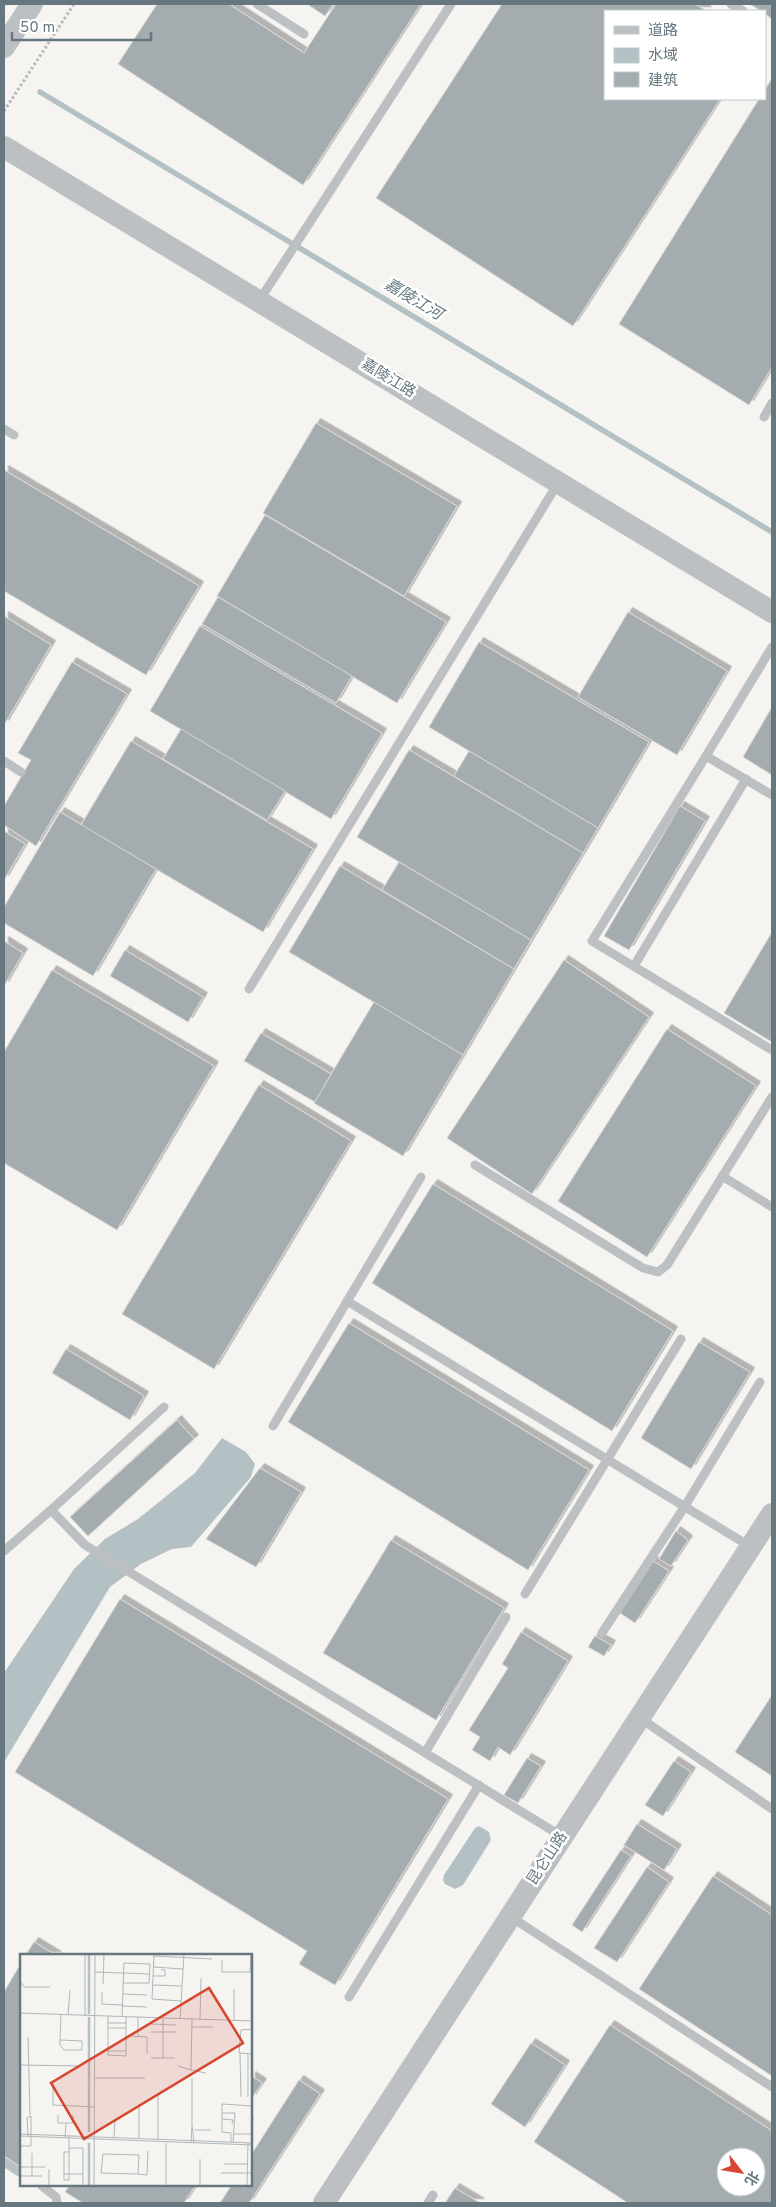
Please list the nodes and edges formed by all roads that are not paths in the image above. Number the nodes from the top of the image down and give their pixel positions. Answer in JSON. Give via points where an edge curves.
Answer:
{"nodes":[{"id":1,"x":32,"y":4,"type":"edge"},
{"id":2,"x":257,"y":4,"type":"edge"},
{"id":3,"x":451,"y":4,"type":"edge"},
{"id":4,"x":304,"y":34,"type":"dead end"},
{"id":5,"x":4,"y":47,"type":"edge"},
{"id":6,"x":4,"y":147,"type":"edge"},
{"id":7,"x":259,"y":301,"type":"junction"},
{"id":8,"x":772,"y":403,"type":"edge"},
{"id":9,"x":764,"y":417,"type":"dead end"},
{"id":10,"x":4,"y":429,"type":"edge"},
{"id":11,"x":14,"y":435,"type":"dead end"},
{"id":12,"x":558,"y":482,"type":"junction"},
{"id":13,"x":772,"y":612,"type":"edge"},
{"id":14,"x":772,"y":647,"type":"edge"},
{"id":15,"x":706,"y":756,"type":"junction"},
{"id":16,"x":4,"y":761,"type":"edge"},
{"id":17,"x":21,"y":772,"type":"dead end"},
{"id":18,"x":746,"y":779,"type":"junction"},
{"id":19,"x":772,"y":795,"type":"edge"},
{"id":20,"x":634,"y":966,"type":"junction"},
{"id":21,"x":249,"y":990,"type":"dead end"},
{"id":22,"x":772,"y":1050,"type":"edge"},
{"id":23,"x":772,"y":1097,"type":"edge"},
{"id":24,"x":475,"y":1165,"type":"dead end"},
{"id":25,"x":722,"y":1176,"type":"junction"},
{"id":26,"x":421,"y":1177,"type":"dead end"},
{"id":27,"x":772,"y":1207,"type":"edge"},
{"id":28,"x":347,"y":1300,"type":"junction"},
{"id":29,"x":681,"y":1339,"type":"dead end"},
{"id":30,"x":760,"y":1382,"type":"dead end"},
{"id":31,"x":164,"y":1407,"type":"dead end"},
{"id":32,"x":273,"y":1426,"type":"dead end"},
{"id":33,"x":608,"y":1459,"type":"junction"},
{"id":34,"x":684,"y":1506,"type":"junction"},
{"id":35,"x":50,"y":1510,"type":"junction"},
{"id":36,"x":772,"y":1514,"type":"edge"},
{"id":37,"x":751,"y":1547,"type":"junction"},
{"id":38,"x":4,"y":1551,"type":"edge"},
{"id":39,"x":525,"y":1594,"type":"dead end"},
{"id":40,"x":506,"y":1617,"type":"dead end"},
{"id":41,"x":602,"y":1634,"type":"dead end"},
{"id":42,"x":640,"y":1717,"type":"junction"},
{"id":43,"x":425,"y":1753,"type":"junction"},
{"id":44,"x":478,"y":1785,"type":"junction"},
{"id":45,"x":772,"y":1809,"type":"edge"},
{"id":46,"x":563,"y":1837,"type":"junction"},
{"id":47,"x":511,"y":1917,"type":"junction"},
{"id":48,"x":348,"y":1997,"type":"dead end"},
{"id":49,"x":772,"y":2087,"type":"edge"},
{"id":50,"x":4,"y":2162,"type":"edge"},
{"id":51,"x":20,"y":2172,"type":"edge"},
{"id":52,"x":43,"y":2187,"type":"edge"},
{"id":53,"x":433,"y":2195,"type":"dead end"},
{"id":54,"x":57,"y":2203,"type":"edge"},
{"id":55,"x":324,"y":2203,"type":"edge"},
{"id":56,"x":428,"y":2203,"type":"edge"}],
"edges":[{"from":1,"to":5,"type":"street"},
{"from":2,"to":4,"type":"lane"},
{"from":3,"to":7,"type":"lane"},
{"from":6,"to":7,"type":"street","name":"嘉陵江路"},
{"from":7,"to":12,"type":"street","name":"嘉陵江路"},
{"from":8,"to":9,"type":"lane"},
{"from":10,"to":11,"type":"lane"},
{"from":12,"to":13,"type":"street","name":"嘉陵江路"},
{"from":12,"to":21,"type":"lane"},
{"from":14,"to":15,"type":"lane"},
{"from":15,"to":18,"type":"lane"},
{"from":15,"to":20,"type":"lane","via":[[592,941]]},
{"from":16,"to":17,"type":"lane"},
{"from":18,"to":19,"type":"lane"},
{"from":18,"to":20,"type":"lane"},
{"from":20,"to":22,"type":"lane"},
{"from":23,"to":25,"type":"lane"},
{"from":24,"to":25,"type":"lane","via":[[643,1268],[658,1272],[667,1264]]},
{"from":25,"to":27,"type":"lane"},
{"from":26,"to":28,"type":"lane"},
{"from":28,"to":32,"type":"lane"},
{"from":28,"to":33,"type":"lane"},
{"from":29,"to":33,"type":"lane"},
{"from":30,"to":34,"type":"lane"},
{"from":31,"to":35,"type":"lane"},
{"from":33,"to":34,"type":"lane"},
{"from":33,"to":39,"type":"lane"},
{"from":34,"to":37,"type":"lane"},
{"from":34,"to":41,"type":"lane"},
{"from":35,"to":38,"type":"lane"},
{"from":35,"to":43,"type":"lane","via":[[84,1545]]},
{"from":36,"to":37,"type":"street","name":"昆仑山路"},
{"from":37,"to":42,"type":"street","name":"昆仑山路"},
{"from":40,"to":43,"type":"lane"},
{"from":42,"to":45,"type":"lane"},
{"from":42,"to":46,"type":"street","name":"昆仑山路"},
{"from":43,"to":44,"type":"lane"},
{"from":44,"to":46,"type":"lane"},
{"from":44,"to":48,"type":"lane"},
{"from":46,"to":47,"type":"street","name":"昆仑山路"},
{"from":47,"to":49,"type":"lane"},
{"from":47,"to":55,"type":"street","name":"昆仑山路"},
{"from":50,"to":51,"type":"lane"},
{"from":52,"to":54,"type":"lane","via":[[56,2197]]},
{"from":53,"to":56,"type":"lane"}]}
